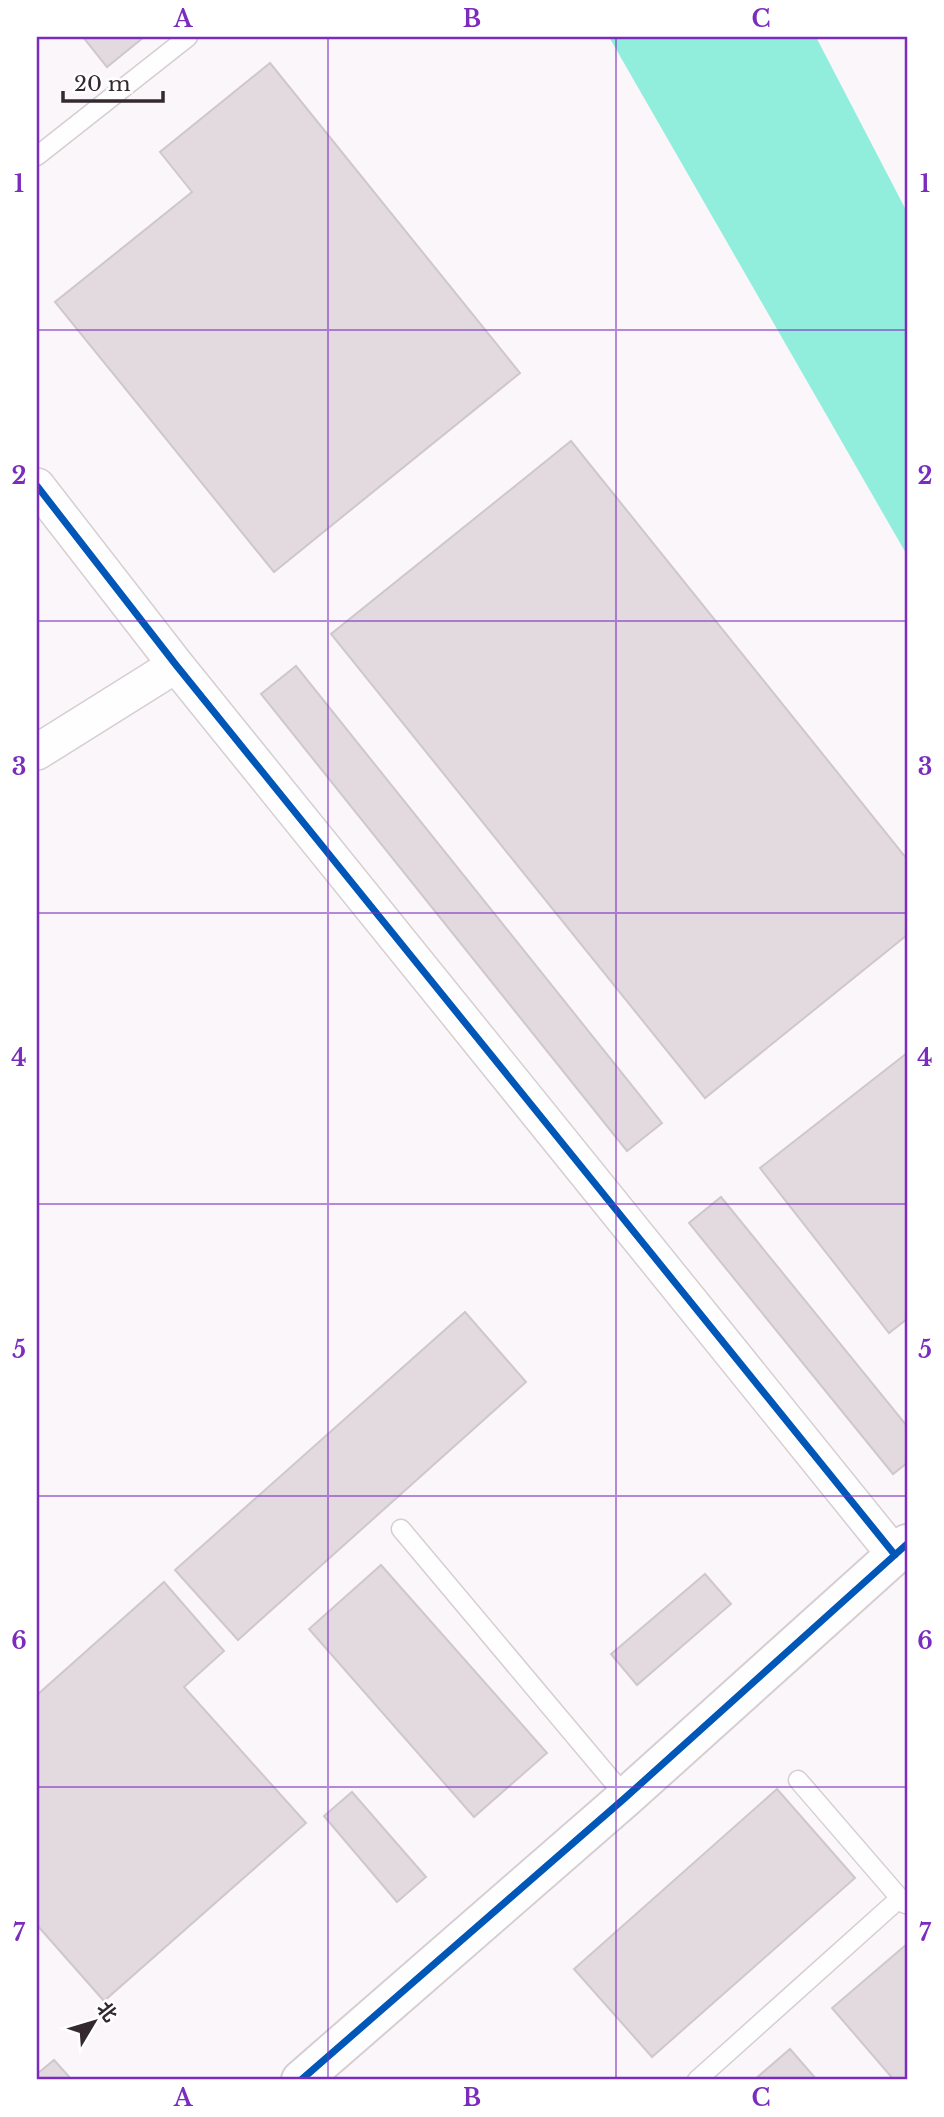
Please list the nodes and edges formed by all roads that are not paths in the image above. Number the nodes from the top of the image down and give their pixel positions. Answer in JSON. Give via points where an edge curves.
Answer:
{"nodes":[{"id":1,"x":188,"y":37,"type":"edge"},
{"id":2,"x":37,"y":156,"type":"edge"},
{"id":3,"x":37,"y":486,"type":"edge"},
{"id":4,"x":176,"y":665,"type":"junction"},
{"id":5,"x":37,"y":752,"type":"edge"},
{"id":6,"x":401,"y":1529,"type":"dead end"},
{"id":7,"x":903,"y":1557,"type":"edge"},
{"id":8,"x":798,"y":1780,"type":"dead end"},
{"id":9,"x":626,"y":1797,"type":"junction"},
{"id":10,"x":903,"y":1902,"type":"edge"},
{"id":11,"x":321,"y":2073,"type":"edge"},
{"id":12,"x":697,"y":2080,"type":"edge"}],
"edges":[{"from":1,"to":2,"type":"lane"},
{"from":3,"to":4,"type":"street"},
{"from":4,"to":5,"type":"street"},
{"from":4,"to":7,"type":"street"},
{"from":6,"to":9,"type":"lane"},
{"from":7,"to":9,"type":"street"},
{"from":8,"to":10,"type":"lane"},
{"from":9,"to":11,"type":"street"},
{"from":10,"to":12,"type":"lane"}]}
